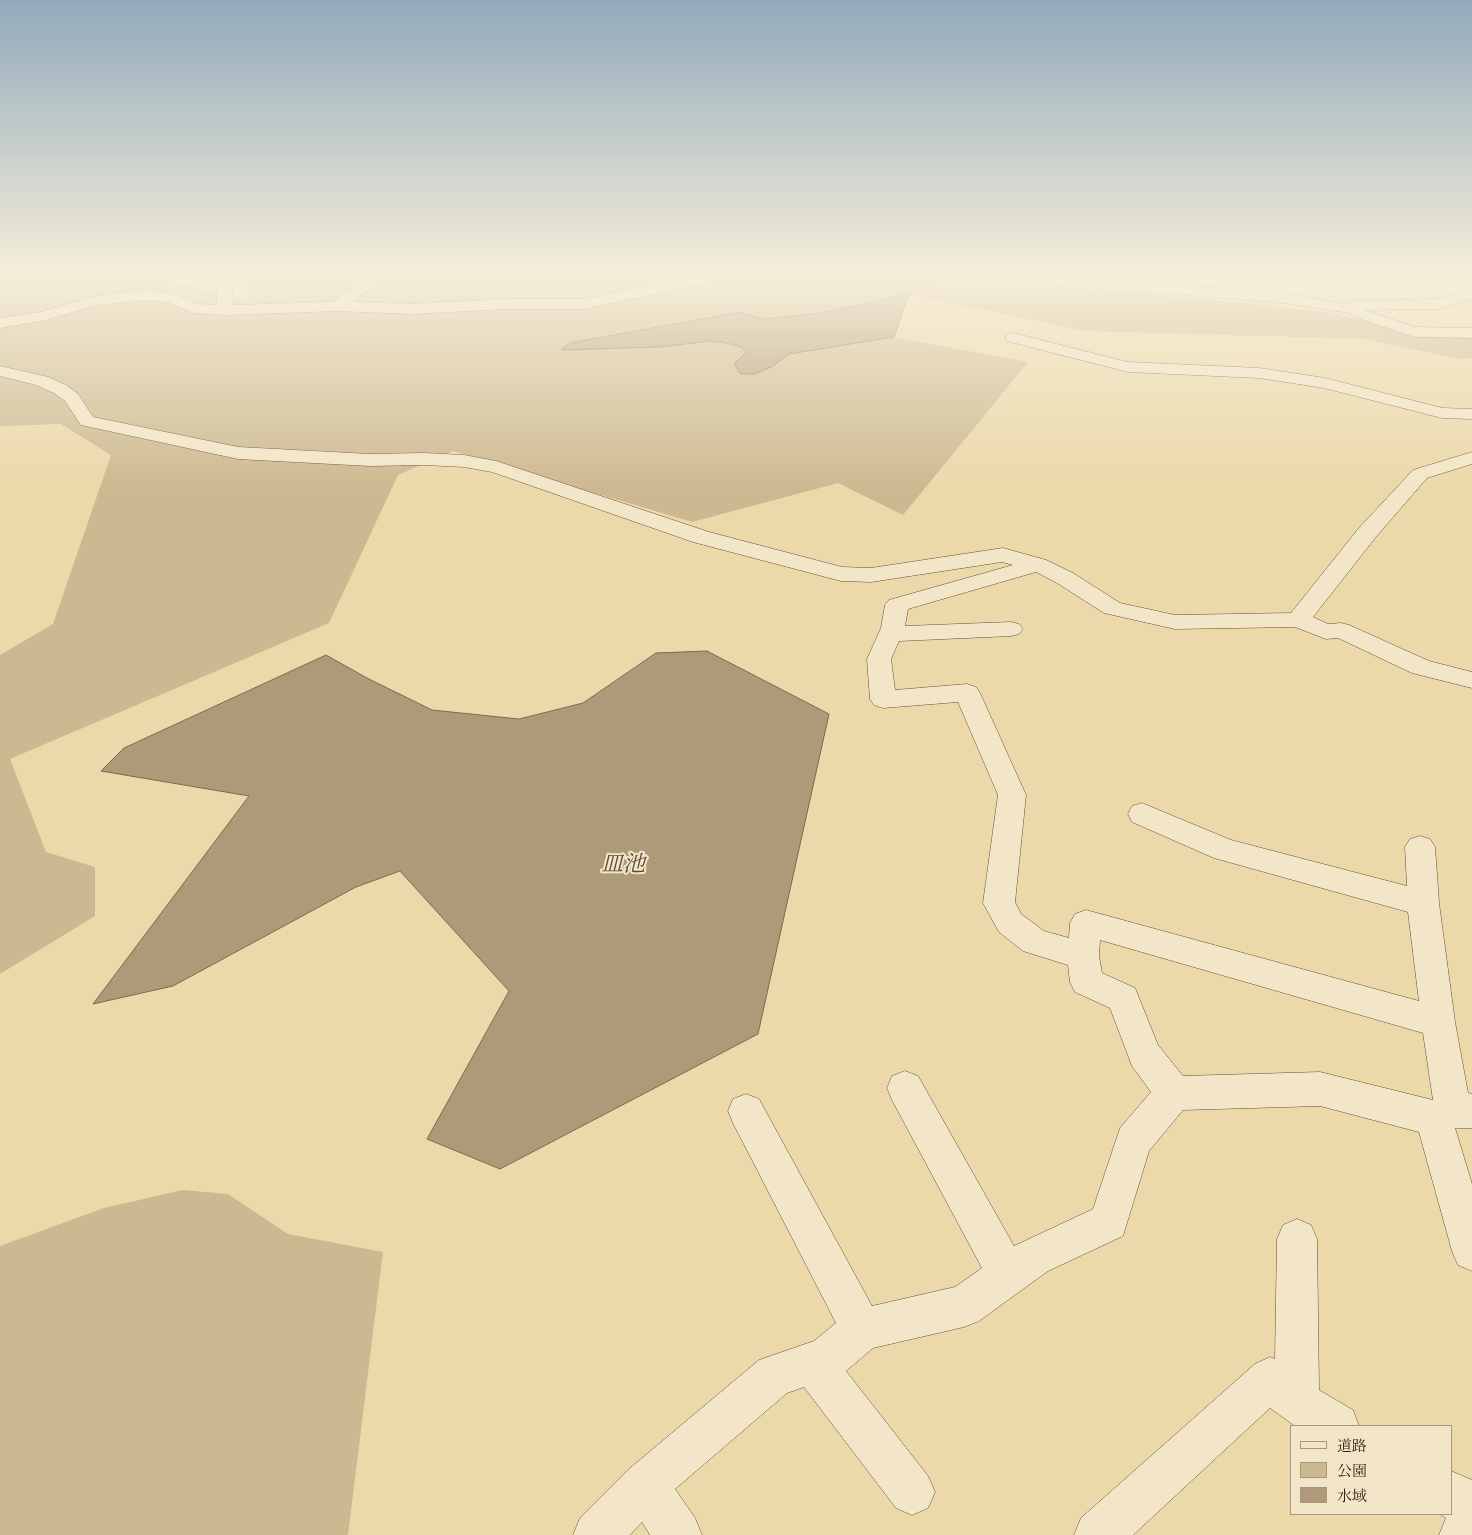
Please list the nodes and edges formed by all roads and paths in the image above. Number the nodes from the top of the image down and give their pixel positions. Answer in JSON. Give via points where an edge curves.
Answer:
{"nodes":[{"id":1,"x":1051,"y":348,"type":"edge"},
{"id":2,"x":0,"y":372,"type":"edge"},
{"id":3,"x":1472,"y":414,"type":"edge"},
{"id":4,"x":1472,"y":458,"type":"edge"},
{"id":5,"x":1038,"y":565,"type":"junction"},
{"id":6,"x":1298,"y":620,"type":"junction"},
{"id":7,"x":1011,"y":629,"type":"dead end"},
{"id":8,"x":891,"y":634,"type":"junction"},
{"id":9,"x":1472,"y":680,"type":"edge"},
{"id":10,"x":1142,"y":814,"type":"dead end"},
{"id":11,"x":1420,"y":847,"type":"dead end"},
{"id":12,"x":1423,"y":903,"type":"junction"},
{"id":13,"x":1083,"y":956,"type":"junction"},
{"id":14,"x":1438,"y":1022,"type":"junction"},
{"id":15,"x":905,"y":1088,"type":"dead end"},
{"id":16,"x":1174,"y":1093,"type":"junction"},
{"id":17,"x":746,"y":1111,"type":"dead end"},
{"id":18,"x":1453,"y":1113,"type":"edge"},
{"id":19,"x":1296,"y":1239,"type":"dead end"},
{"id":20,"x":1472,"y":1251,"type":"edge"},
{"id":21,"x":1008,"y":1275,"type":"junction"},
{"id":22,"x":862,"y":1329,"type":"junction"},
{"id":23,"x":814,"y":1362,"type":"junction"},
{"id":24,"x":1297,"y":1402,"type":"junction"},
{"id":25,"x":1335,"y":1425,"type":"edge"},
{"id":26,"x":645,"y":1485,"type":"junction"},
{"id":27,"x":912,"y":1492,"type":"dead end"},
{"id":28,"x":1452,"y":1495,"type":"edge"},
{"id":29,"x":1472,"y":1506,"type":"edge"},
{"id":30,"x":1472,"y":1526,"type":"edge"},
{"id":31,"x":596,"y":1535,"type":"edge"},
{"id":32,"x":678,"y":1535,"type":"edge"},
{"id":33,"x":1098,"y":1535,"type":"edge"},
{"id":34,"x":1463,"y":1535,"type":"edge"}],
"edges":[{"from":1,"to":3,"type":"street","via":[[1128,367],[1259,373],[1325,383],[1442,413]]},
{"from":2,"to":5,"type":"street","via":[[42,381],[60,389],[72,398],[87,421],[238,453],[464,461],[496,467],[701,538],[842,574],[871,575],[1003,555]]},
{"from":4,"to":6,"type":"street","via":[[1420,474],[1367,533]]},
{"from":5,"to":6,"type":"street","via":[[1112,608],[1156,619],[1175,622]]},
{"from":5,"to":8,"type":"street","via":[[897,606]]},
{"from":6,"to":9,"type":"street","via":[[1326,632],[1341,630],[1421,667]]},
{"from":7,"to":8,"type":"street"},
{"from":8,"to":13,"type":"street","via":[[880,659],[884,699],[967,693],[1012,795],[999,903],[1010,923],[1034,942]]},
{"from":10,"to":12,"type":"street","via":[[1224,850]]},
{"from":11,"to":12,"type":"street"},
{"from":12,"to":14,"type":"street"},
{"from":13,"to":14,"type":"street","via":[[1086,923]]},
{"from":13,"to":16,"type":"street","via":[[1087,982],[1123,998],[1144,1055]]},
{"from":14,"to":18,"type":"street"},
{"from":15,"to":21,"type":"street"},
{"from":16,"to":18,"type":"street","via":[[1320,1089]]},
{"from":16,"to":21,"type":"street","via":[[1133,1141],[1109,1222],[1034,1257]]},
{"from":17,"to":22,"type":"street"},
{"from":18,"to":20,"type":"street"},
{"from":19,"to":24,"type":"street"},
{"from":21,"to":22,"type":"street","via":[[964,1306]]},
{"from":22,"to":23,"type":"street","via":[[822,1363]]},
{"from":23,"to":26,"type":"street","via":[[774,1375]]},
{"from":23,"to":27,"type":"street"},
{"from":24,"to":25,"type":"street"},
{"from":24,"to":33,"type":"street","via":[[1270,1379]]},
{"from":26,"to":31,"type":"street"},
{"from":26,"to":32,"type":"street"},
{"from":28,"to":29,"type":"street"},
{"from":30,"to":34,"type":"street"}]}
